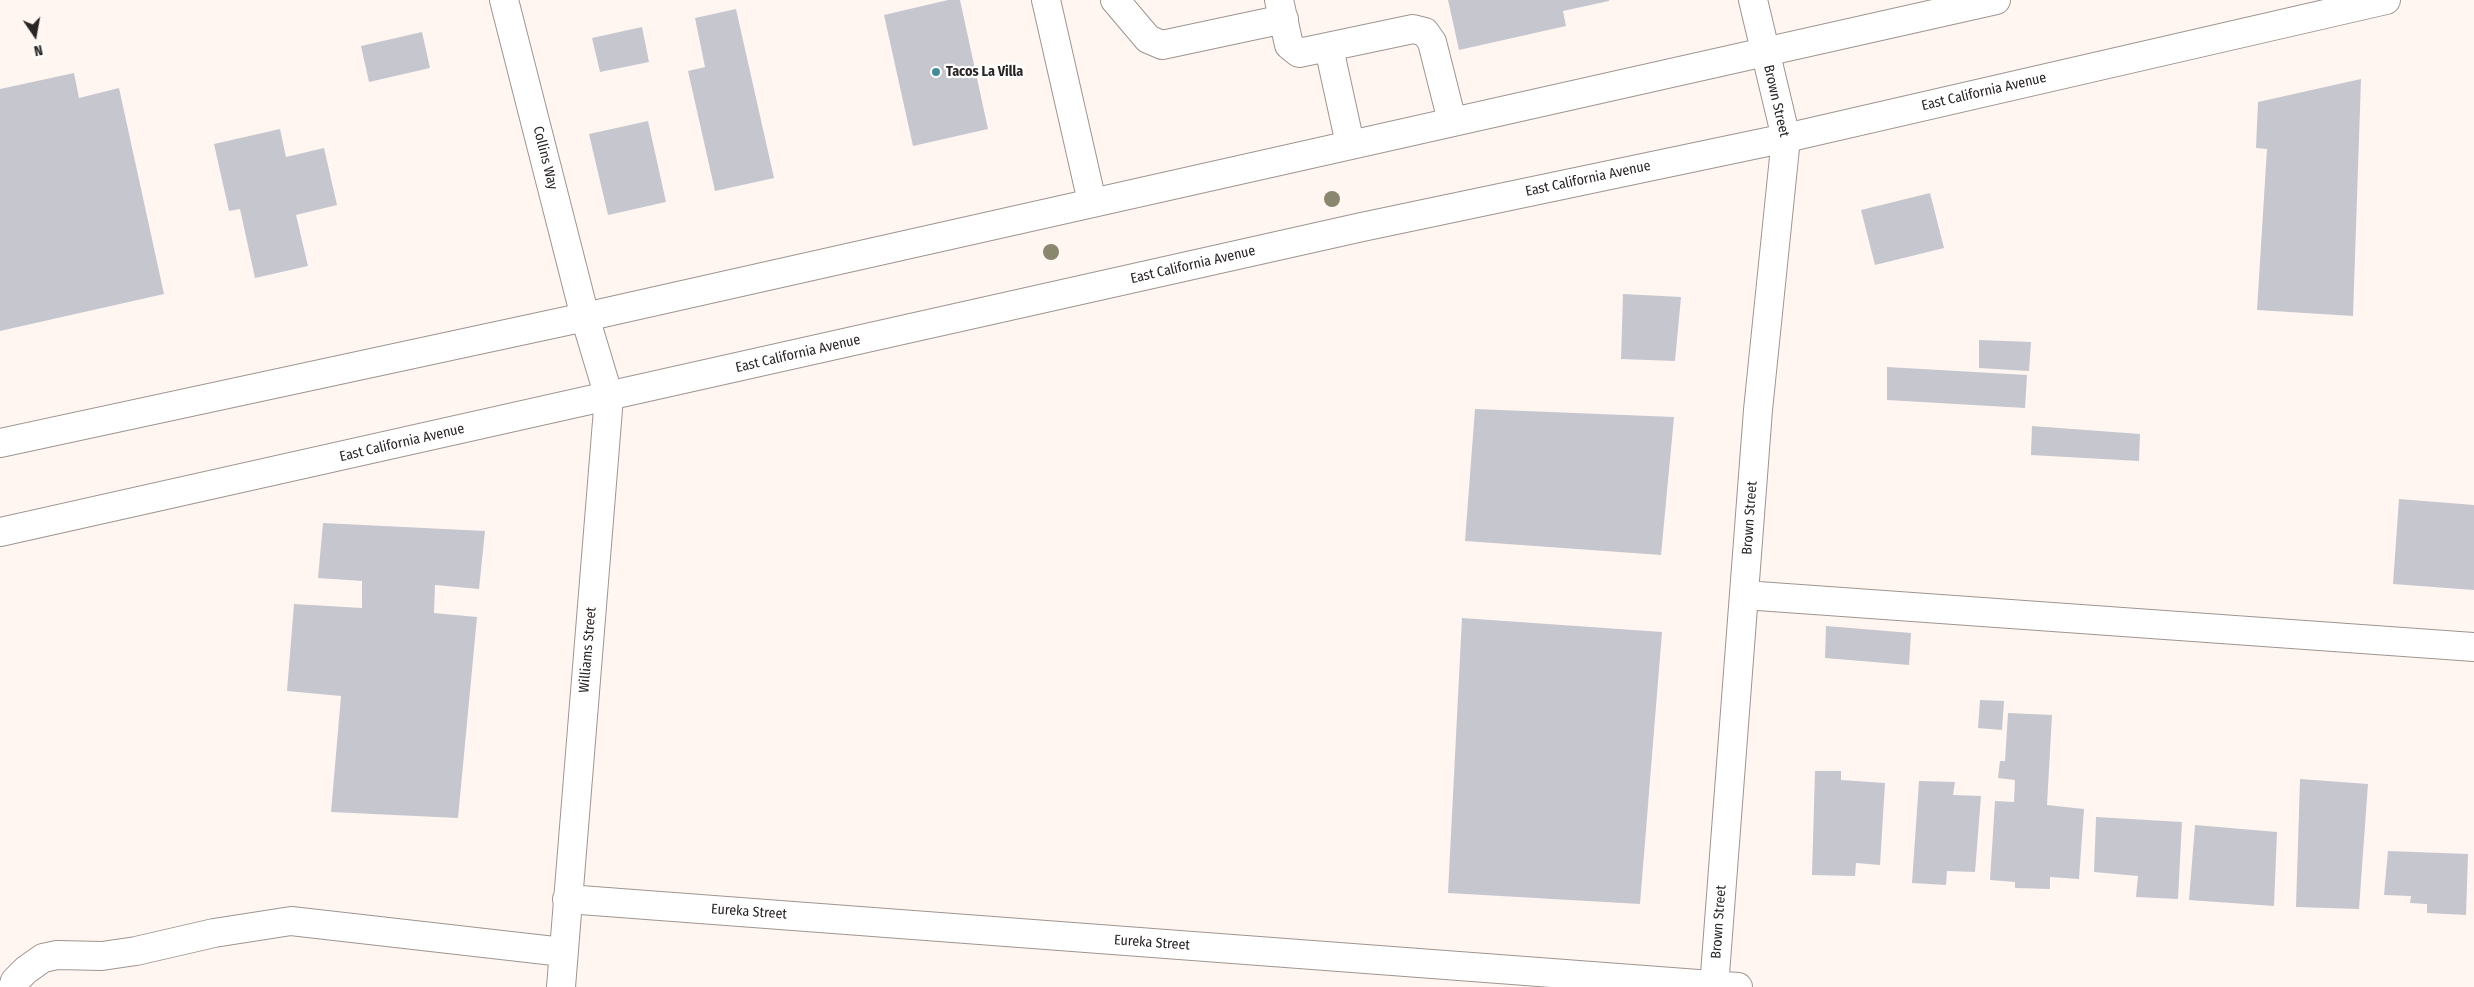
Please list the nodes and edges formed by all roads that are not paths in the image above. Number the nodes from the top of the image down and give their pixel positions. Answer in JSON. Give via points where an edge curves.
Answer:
{"nodes":[{"id":1,"x":504,"y":0,"type":"edge"},
{"id":2,"x":1046,"y":0,"type":"edge"},
{"id":3,"x":1115,"y":0,"type":"edge"},
{"id":4,"x":1753,"y":0,"type":"edge"},
{"id":5,"x":1996,"y":0,"type":"edge"},
{"id":6,"x":2386,"y":0,"type":"edge"},
{"id":7,"x":1282,"y":10,"type":"edge"},
{"id":8,"x":1330,"y":48,"type":"junction"},
{"id":9,"x":1764,"y":52,"type":"junction"},
{"id":10,"x":1452,"y":121,"type":"junction"},
{"id":11,"x":1786,"y":138,"type":"junction"},
{"id":12,"x":1350,"y":144,"type":"junction"},
{"id":13,"x":1092,"y":202,"type":"junction"},
{"id":14,"x":585,"y":316,"type":"junction"},
{"id":15,"x":609,"y":397,"type":"junction"},
{"id":16,"x":0,"y":443,"type":"edge"},
{"id":17,"x":0,"y":532,"type":"edge"},
{"id":18,"x":1744,"y":595,"type":"junction"},
{"id":19,"x":2474,"y":647,"type":"edge"},
{"id":20,"x":568,"y":899,"type":"junction"},
{"id":21,"x":564,"y":952,"type":"junction"},
{"id":22,"x":1722,"y":986,"type":"edge"},
{"id":23,"x":13,"y":987,"type":"edge"},
{"id":24,"x":561,"y":987,"type":"edge"}],
"edges":[{"from":1,"to":14,"type":"main road","name":"Collins Way"},
{"from":2,"to":13,"type":"main road"},
{"from":3,"to":7,"type":"main road","via":[[1148,39],[1162,45]]},
{"from":4,"to":9,"type":"main road","name":"Brown Street"},
{"from":5,"to":9,"type":"main road"},
{"from":6,"to":11,"type":"main road","name":"East California Avenue"},
{"from":7,"to":8,"type":"main road","via":[[1289,45],[1299,53]]},
{"from":8,"to":10,"type":"main road","via":[[1413,29],[1425,32],[1432,42]]},
{"from":8,"to":12,"type":"main road"},
{"from":9,"to":10,"type":"main road"},
{"from":9,"to":11,"type":"main road","name":"Brown Street"},
{"from":10,"to":12,"type":"main road"},
{"from":11,"to":15,"type":"main road","name":"East California Avenue","via":[[1362,227]]},
{"from":11,"to":18,"type":"main road","name":"Brown Street","via":[[1758,410]]},
{"from":12,"to":13,"type":"main road"},
{"from":13,"to":14,"type":"main road"},
{"from":14,"to":15,"type":"main road","name":"Williams Street"},
{"from":14,"to":16,"type":"main road"},
{"from":15,"to":17,"type":"main road","name":"East California Avenue"},
{"from":15,"to":20,"type":"main road","name":"Williams Street"},
{"from":18,"to":19,"type":"main road"},
{"from":18,"to":22,"type":"main road","name":"Brown Street"},
{"from":20,"to":21,"type":"main road","name":"Williams Street"},
{"from":20,"to":22,"type":"main road","name":"Eureka Street"},
{"from":21,"to":23,"type":"main road","via":[[291,921],[214,933],[136,951],[43,958],[26,970]]},
{"from":21,"to":24,"type":"main road","name":"Williams Street"}]}
